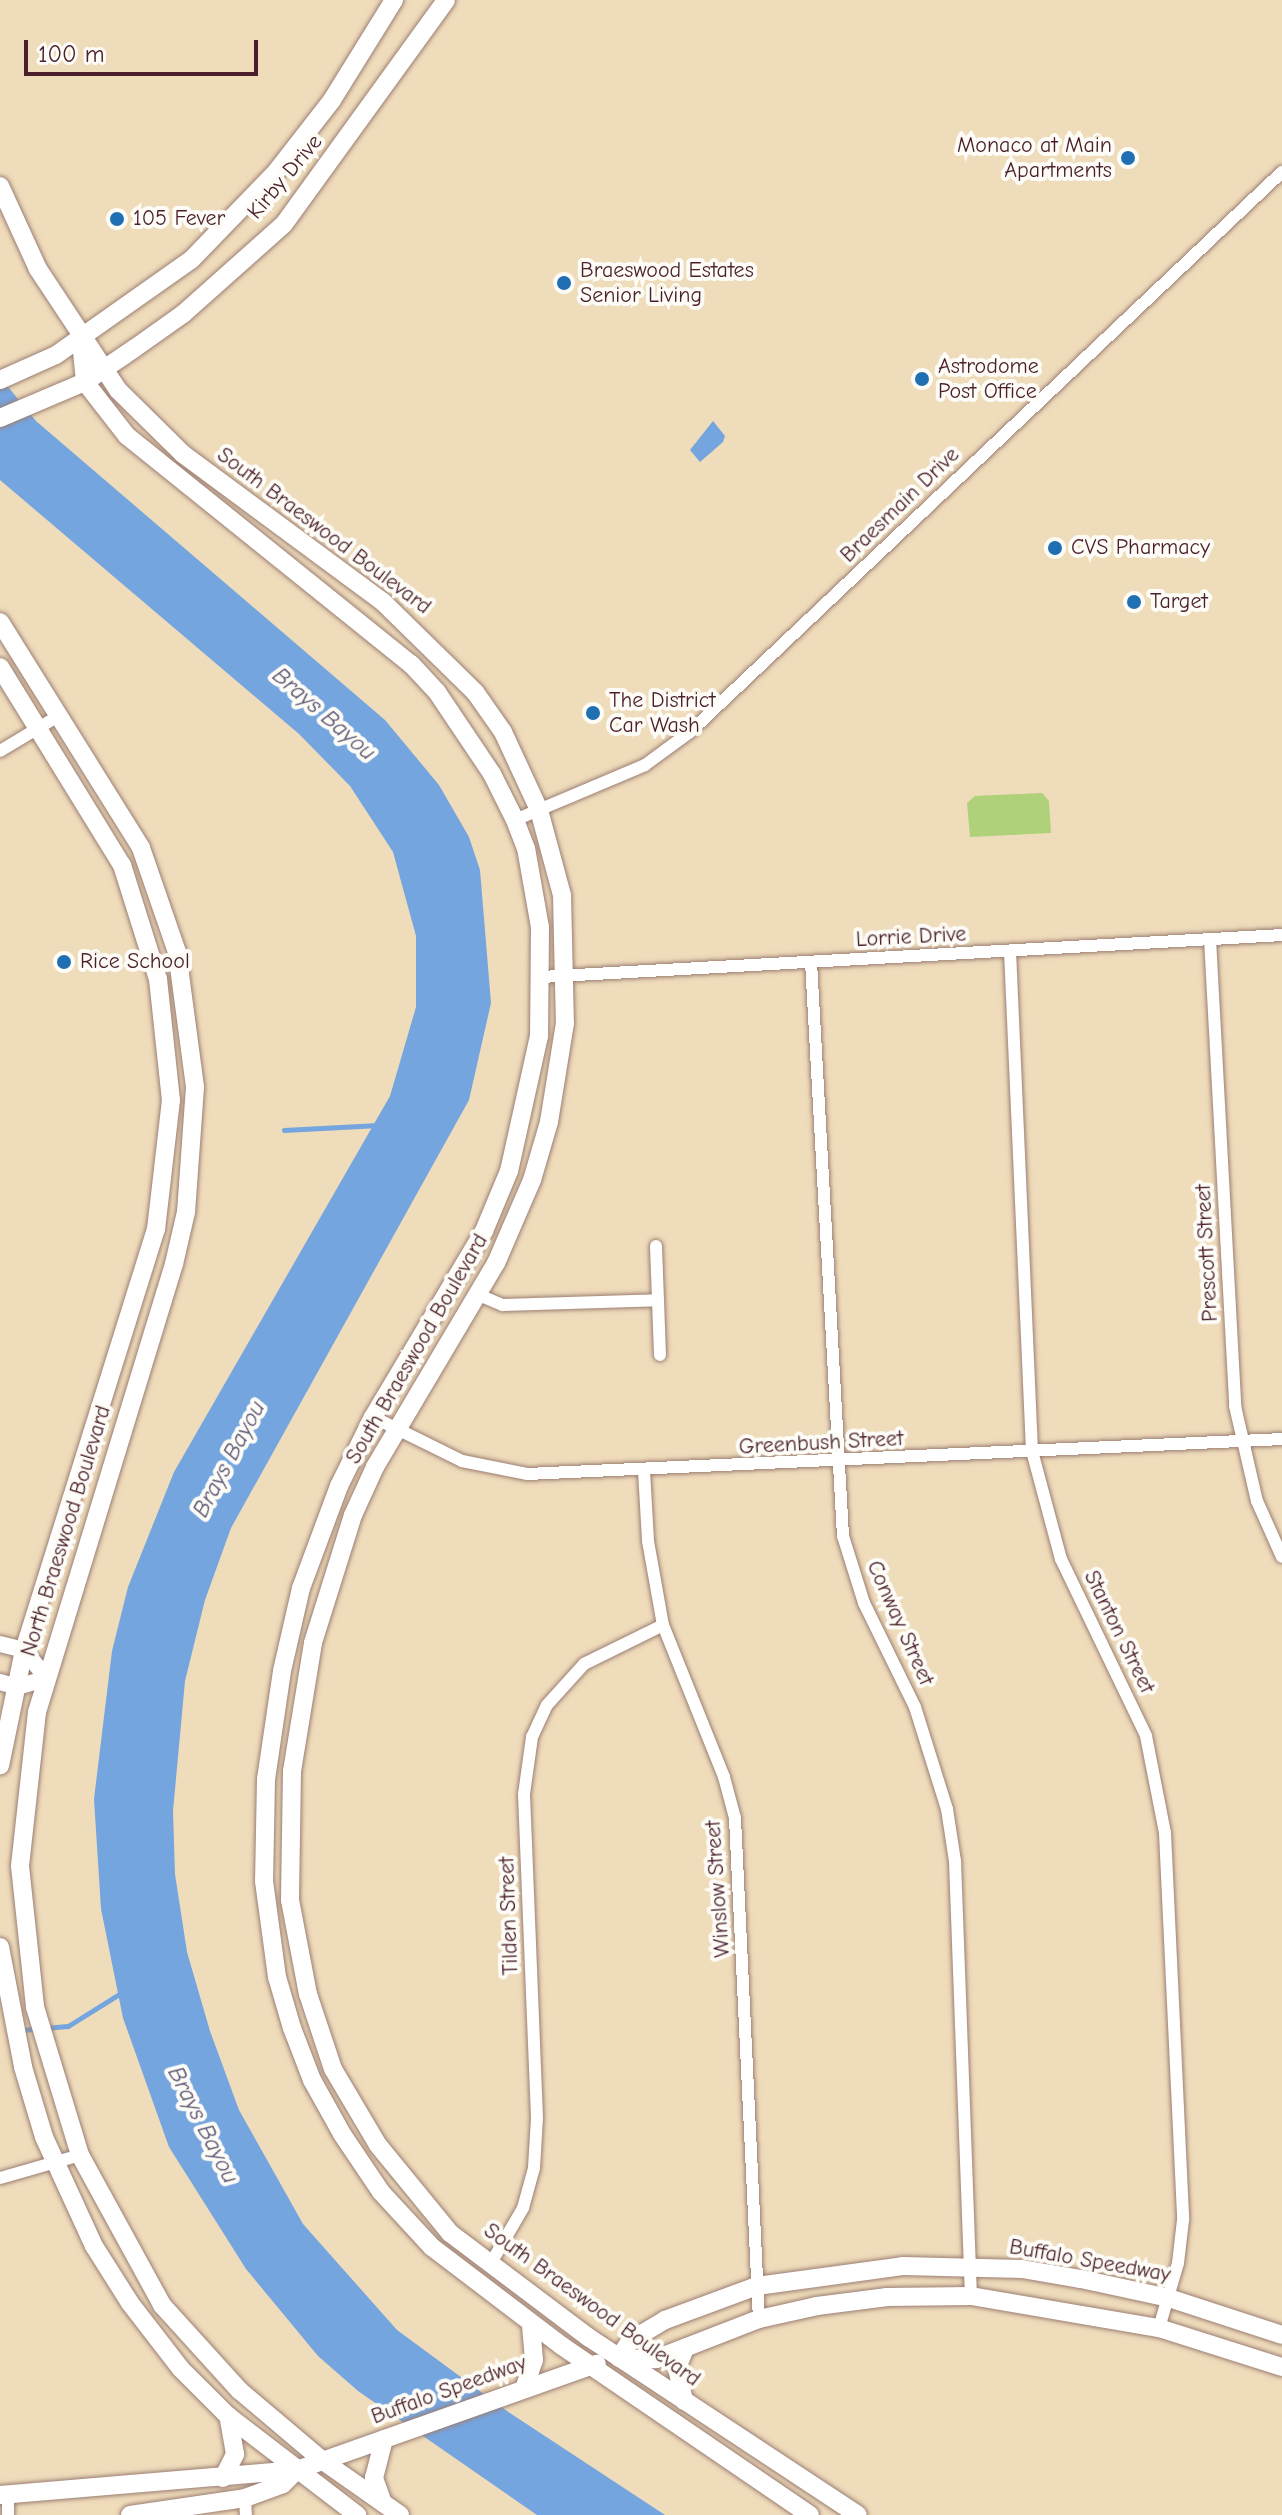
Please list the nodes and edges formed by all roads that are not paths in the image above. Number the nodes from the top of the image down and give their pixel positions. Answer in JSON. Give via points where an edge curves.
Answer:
{"nodes":[{"id":1,"x":394,"y":0,"type":"edge"},
{"id":2,"x":446,"y":0,"type":"edge"},
{"id":3,"x":1282,"y":172,"type":"edge"},
{"id":4,"x":0,"y":186,"type":"edge"},
{"id":5,"x":81,"y":338,"type":"junction"},
{"id":6,"x":103,"y":370,"type":"junction"},
{"id":7,"x":0,"y":380,"type":"edge"},
{"id":8,"x":85,"y":382,"type":"junction"},
{"id":9,"x":0,"y":418,"type":"edge"},
{"id":10,"x":0,"y":622,"type":"edge"},
{"id":11,"x":0,"y":667,"type":"edge"},
{"id":12,"x":60,"y":715,"type":"junction"},
{"id":13,"x":40,"y":727,"type":"junction"},
{"id":14,"x":0,"y":751,"type":"edge"},
{"id":15,"x":539,"y":810,"type":"junction"},
{"id":16,"x":515,"y":820,"type":"junction"},
{"id":17,"x":164,"y":908,"type":"junction"},
{"id":18,"x":142,"y":917,"type":"junction"},
{"id":19,"x":1282,"y":935,"type":"edge"},
{"id":20,"x":1210,"y":939,"type":"junction"},
{"id":21,"x":1010,"y":951,"type":"junction"},
{"id":22,"x":811,"y":962,"type":"junction"},
{"id":23,"x":567,"y":975,"type":"junction"},
{"id":24,"x":541,"y":977,"type":"junction"},
{"id":25,"x":656,"y":1246,"type":"dead end"},
{"id":26,"x":479,"y":1295,"type":"junction"},
{"id":27,"x":658,"y":1300,"type":"junction"},
{"id":28,"x":124,"y":1334,"type":"junction"},
{"id":29,"x":150,"y":1340,"type":"junction"},
{"id":30,"x":660,"y":1355,"type":"dead end"},
{"id":31,"x":373,"y":1417,"type":"junction"},
{"id":32,"x":395,"y":1429,"type":"junction"},
{"id":33,"x":1282,"y":1439,"type":"edge"},
{"id":34,"x":1240,"y":1440,"type":"junction"},
{"id":35,"x":1032,"y":1451,"type":"junction"},
{"id":36,"x":835,"y":1463,"type":"junction"},
{"id":37,"x":644,"y":1471,"type":"junction"},
{"id":38,"x":1282,"y":1557,"type":"edge"},
{"id":39,"x":663,"y":1625,"type":"junction"},
{"id":40,"x":0,"y":1644,"type":"edge"},
{"id":41,"x":24,"y":1650,"type":"junction"},
{"id":42,"x":46,"y":1678,"type":"junction"},
{"id":43,"x":8,"y":1685,"type":"edge"},
{"id":44,"x":0,"y":1766,"type":"edge"},
{"id":45,"x":0,"y":1947,"type":"edge"},
{"id":46,"x":80,"y":2155,"type":"junction"},
{"id":47,"x":54,"y":2162,"type":"junction"},
{"id":48,"x":0,"y":2178,"type":"edge"},
{"id":49,"x":491,"y":2263,"type":"junction"},
{"id":50,"x":971,"y":2266,"type":"junction"},
{"id":51,"x":757,"y":2286,"type":"junction"},
{"id":52,"x":971,"y":2296,"type":"junction"},
{"id":53,"x":1169,"y":2298,"type":"junction"},
{"id":54,"x":759,"y":2319,"type":"junction"},
{"id":55,"x":531,"y":2323,"type":"junction"},
{"id":56,"x":1159,"y":2328,"type":"junction"},
{"id":57,"x":1282,"y":2335,"type":"edge"},
{"id":58,"x":685,"y":2348,"type":"junction"},
{"id":59,"x":619,"y":2358,"type":"junction"},
{"id":60,"x":592,"y":2366,"type":"junction"},
{"id":61,"x":1282,"y":2367,"type":"edge"},
{"id":62,"x":523,"y":2389,"type":"junction"},
{"id":63,"x":684,"y":2401,"type":"junction"},
{"id":64,"x":228,"y":2416,"type":"junction"},
{"id":65,"x":387,"y":2438,"type":"junction"},
{"id":66,"x":323,"y":2461,"type":"junction"},
{"id":67,"x":297,"y":2470,"type":"junction"},
{"id":68,"x":223,"y":2478,"type":"junction"},
{"id":69,"x":4,"y":2495,"type":"edge"},
{"id":70,"x":383,"y":2503,"type":"junction"},
{"id":71,"x":245,"y":2506,"type":"edge"},
{"id":72,"x":8,"y":2515,"type":"edge"},
{"id":73,"x":130,"y":2515,"type":"edge"},
{"id":74,"x":357,"y":2515,"type":"edge"},
{"id":75,"x":400,"y":2515,"type":"edge"},
{"id":76,"x":810,"y":2515,"type":"edge"},
{"id":77,"x":858,"y":2515,"type":"edge"}],
"edges":[{"from":1,"to":5,"type":"main road","name":"Kirby Drive","via":[[332,100],[276,172],[168,280]]},
{"from":2,"to":6,"type":"main road","name":"Kirby Drive","via":[[284,224],[183,314]]},
{"from":3,"to":15,"type":"street","name":"Braesmain Drive","via":[[690,732],[645,765]]},
{"from":4,"to":5,"type":"main road","name":"South Braeswood Boulevard","via":[[38,269]]},
{"from":5,"to":6,"type":"main road","name":"South Braeswood Boulevard"},
{"from":5,"to":7,"type":"main road","name":"Kirby Drive"},
{"from":5,"to":8,"type":"main road","name":"South Braeswood Boulevard"},
{"from":6,"to":8,"type":"main road","name":"Kirby Drive"},
{"from":6,"to":15,"type":"main road","name":"South Braeswood Boulevard","via":[[183,454],[334,563],[432,645],[503,732]]},
{"from":8,"to":9,"type":"main road","name":"Kirby Drive"},
{"from":8,"to":16,"type":"main road","name":"South Braeswood Boulevard","via":[[127,436],[167,473],[411,664],[464,728]]},
{"from":10,"to":12,"type":"main road","name":"North Braeswood Boulevard"},
{"from":11,"to":13,"type":"main road","name":"North Braeswood Boulevard"},
{"from":12,"to":13,"type":"street"},
{"from":12,"to":17,"type":"main road","name":"North Braeswood Boulevard","via":[[141,848]]},
{"from":13,"to":14,"type":"street"},
{"from":13,"to":18,"type":"main road","name":"North Braeswood Boulevard","via":[[122,865]]},
{"from":15,"to":16,"type":"street","name":"Braesmain Drive"},
{"from":15,"to":23,"type":"main road","name":"South Braeswood Boulevard","via":[[562,895]]},
{"from":16,"to":24,"type":"main road","name":"South Braeswood Boulevard","via":[[534,880]]},
{"from":17,"to":18,"type":"main road"},
{"from":17,"to":29,"type":"main road","name":"North Braeswood Boulevard","via":[[192,1043],[194,1134],[186,1212]]},
{"from":18,"to":28,"type":"main road","name":"North Braeswood Boulevard","via":[[158,979],[171,1100],[156,1229]]},
{"from":19,"to":20,"type":"street","name":"Lorrie Drive"},
{"from":20,"to":21,"type":"street","name":"Lorrie Drive"},
{"from":20,"to":34,"type":"street","name":"Prescott Street"},
{"from":21,"to":22,"type":"street","name":"Lorrie Drive"},
{"from":21,"to":35,"type":"street","name":"Stanton Street"},
{"from":22,"to":23,"type":"street","name":"Lorrie Drive"},
{"from":22,"to":36,"type":"street","name":"Conway Street"},
{"from":23,"to":24,"type":"street","name":"Lorrie Drive"},
{"from":23,"to":26,"type":"main road","name":"South Braeswood Boulevard","via":[[549,1122],[510,1235]]},
{"from":24,"to":31,"type":"main road","name":"South Braeswood Boulevard","via":[[539,1036],[509,1171],[484,1231]]},
{"from":25,"to":27,"type":"street"},
{"from":26,"to":27,"type":"street","via":[[503,1305]]},
{"from":26,"to":32,"type":"main road","name":"South Braeswood Boulevard"},
{"from":27,"to":30,"type":"street"},
{"from":28,"to":29,"type":"main road"},
{"from":28,"to":41,"type":"main road","name":"North Braeswood Boulevard"},
{"from":29,"to":42,"type":"main road","name":"North Braeswood Boulevard"},
{"from":31,"to":32,"type":"street","name":"Greenbush Street"},
{"from":31,"to":55,"type":"main road","name":"South Braeswood Boulevard","via":[[320,1532],[282,1671],[271,1725],[262,1830],[268,1926],[292,2028],[312,2080],[342,2134],[404,2220]]},
{"from":32,"to":37,"type":"street","name":"Greenbush Street","via":[[462,1461],[492,1469],[527,1474]]},
{"from":32,"to":49,"type":"main road","name":"South Braeswood Boulevard","via":[[353,1515],[313,1643],[292,1771],[288,1837],[293,1930],[318,2027],[352,2101],[412,2192],[450,2233]]},
{"from":33,"to":34,"type":"street","name":"Greenbush Street"},
{"from":34,"to":35,"type":"street","name":"Greenbush Street"},
{"from":34,"to":38,"type":"street","name":"Prescott Street","via":[[1257,1501]]},
{"from":35,"to":36,"type":"street","name":"Greenbush Street"},
{"from":35,"to":53,"type":"street","name":"Stanton Street","via":[[1061,1559],[1146,1736],[1158,1786],[1165,1833],[1183,2220]]},
{"from":36,"to":37,"type":"street","name":"Greenbush Street"},
{"from":36,"to":50,"type":"street","name":"Conway Street","via":[[843,1536],[864,1603],[915,1707],[947,1809],[955,1861]]},
{"from":37,"to":39,"type":"street","name":"Winslow Street","via":[[648,1541]]},
{"from":39,"to":49,"type":"street","name":"Tilden Street","via":[[584,1664],[547,1705],[532,1737],[524,1794],[537,2118],[534,2168],[523,2208]]},
{"from":39,"to":51,"type":"street","name":"Winslow Street","via":[[724,1777],[735,1818]]},
{"from":40,"to":41,"type":"street"},
{"from":41,"to":42,"type":"street"},
{"from":41,"to":43,"type":"main road","name":"North Braeswood Boulevard"},
{"from":42,"to":43,"type":"street"},
{"from":42,"to":46,"type":"main road","name":"North Braeswood Boulevard","via":[[28,1768],[20,1866],[35,2007]]},
{"from":43,"to":44,"type":"main road","name":"North Braeswood Boulevard"},
{"from":45,"to":47,"type":"main road","via":[[23,2067]]},
{"from":46,"to":47,"type":"street"},
{"from":46,"to":66,"type":"main road","name":"North Braeswood Boulevard","via":[[127,2247],[197,2349]]},
{"from":47,"to":48,"type":"street"},
{"from":47,"to":64,"type":"main road","via":[[94,2246],[130,2303],[181,2369]]},
{"from":49,"to":59,"type":"main road","name":"South Braeswood Boulevard"},
{"from":50,"to":51,"type":"main road","name":"Buffalo Speedway","via":[[903,2266]]},
{"from":50,"to":52,"type":"street","name":"Conway Street"},
{"from":50,"to":53,"type":"main road","name":"Buffalo Speedway","via":[[1022,2269]]},
{"from":51,"to":54,"type":"street","name":"Winslow Street"},
{"from":51,"to":59,"type":"main road","name":"Buffalo Speedway","via":[[665,2320],[630,2341]]},
{"from":52,"to":54,"type":"main road","name":"Buffalo Speedway","via":[[887,2297]]},
{"from":52,"to":56,"type":"main road","name":"Buffalo Speedway"},
{"from":53,"to":56,"type":"street","name":"Stanton Street"},
{"from":53,"to":57,"type":"main road","name":"Buffalo Speedway"},
{"from":54,"to":58,"type":"main road","name":"Buffalo Speedway"},
{"from":55,"to":60,"type":"main road","name":"South Braeswood Boulevard"},
{"from":55,"to":62,"type":"main road","via":[[534,2360]]},
{"from":56,"to":61,"type":"main road","name":"Buffalo Speedway"},
{"from":58,"to":59,"type":"main road","name":"Buffalo Speedway","via":[[656,2359]]},
{"from":58,"to":63,"type":"main road","via":[[677,2368]]},
{"from":59,"to":60,"type":"main road","name":"Buffalo Speedway"},
{"from":59,"to":63,"type":"main road","name":"South Braeswood Boulevard"},
{"from":60,"to":62,"type":"main road","name":"Buffalo Speedway"},
{"from":60,"to":76,"type":"main road","name":"South Braeswood Boulevard"},
{"from":62,"to":65,"type":"main road","name":"Buffalo Speedway"},
{"from":63,"to":77,"type":"main road","name":"South Braeswood Boulevard"},
{"from":64,"to":67,"type":"main road"},
{"from":64,"to":68,"type":"main road","via":[[235,2454]]},
{"from":65,"to":66,"type":"main road","name":"Buffalo Speedway"},
{"from":65,"to":70,"type":"main road","via":[[374,2478]]},
{"from":66,"to":67,"type":"main road","name":"Buffalo Speedway"},
{"from":66,"to":70,"type":"main road","name":"North Braeswood Boulevard"},
{"from":67,"to":68,"type":"main road","name":"Buffalo Speedway"},
{"from":67,"to":71,"type":"main road","name":"Buffalo Speedway"},
{"from":67,"to":74,"type":"main road"},
{"from":68,"to":69,"type":"main road","name":"Buffalo Speedway"},
{"from":69,"to":72,"type":"street"},
{"from":70,"to":75,"type":"main road","name":"North Braeswood Boulevard"},
{"from":71,"to":73,"type":"main road","name":"Buffalo Speedway"}]}
